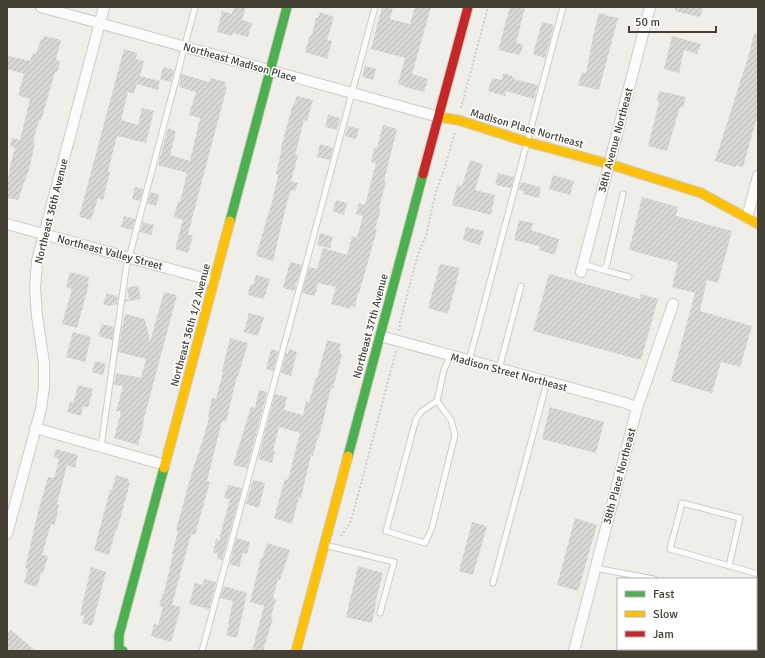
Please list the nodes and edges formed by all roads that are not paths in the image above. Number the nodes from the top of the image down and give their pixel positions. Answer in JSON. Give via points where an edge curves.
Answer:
{"nodes":[{"id":1,"x":41,"y":7,"type":"edge"},
{"id":2,"x":104,"y":7,"type":"edge"},
{"id":3,"x":195,"y":7,"type":"edge"},
{"id":4,"x":287,"y":7,"type":"edge"},
{"id":5,"x":375,"y":7,"type":"edge"},
{"id":6,"x":468,"y":7,"type":"edge"},
{"id":7,"x":563,"y":7,"type":"edge"},
{"id":8,"x":650,"y":7,"type":"edge"},
{"id":9,"x":100,"y":23,"type":"junction"},
{"id":10,"x":185,"y":46,"type":"junction"},
{"id":11,"x":270,"y":70,"type":"junction"},
{"id":12,"x":352,"y":93,"type":"junction"},
{"id":13,"x":439,"y":117,"type":"junction"},
{"id":14,"x":527,"y":142,"type":"junction"},
{"id":15,"x":609,"y":164,"type":"junction"},
{"id":16,"x":758,"y":176,"type":"edge"},
{"id":17,"x":623,"y":194,"type":"dead end"},
{"id":18,"x":746,"y":218,"type":"junction"},
{"id":19,"x":7,"y":224,"type":"edge"},
{"id":20,"x":758,"y":224,"type":"edge"},
{"id":21,"x":45,"y":234,"type":"junction"},
{"id":22,"x":129,"y":258,"type":"junction"},
{"id":23,"x":582,"y":268,"type":"joint"},
{"id":24,"x":603,"y":270,"type":"junction"},
{"id":25,"x":629,"y":277,"type":"dead end"},
{"id":26,"x":214,"y":281,"type":"junction"},
{"id":27,"x":521,"y":286,"type":"dead end"},
{"id":28,"x":673,"y":304,"type":"dead end"},
{"id":29,"x":380,"y":336,"type":"junction"},
{"id":30,"x":450,"y":356,"type":"junction"},
{"id":31,"x":469,"y":361,"type":"junction"},
{"id":32,"x":499,"y":369,"type":"junction"},
{"id":33,"x":547,"y":382,"type":"junction"},
{"id":34,"x":437,"y":401,"type":"junction"},
{"id":35,"x":637,"y":408,"type":"junction"},
{"id":36,"x":35,"y":428,"type":"junction"},
{"id":37,"x":101,"y":447,"type":"junction"},
{"id":38,"x":165,"y":465,"type":"junction"},
{"id":39,"x":7,"y":534,"type":"edge"},
{"id":40,"x":324,"y":545,"type":"junction"},
{"id":41,"x":729,"y":566,"type":"junction"},
{"id":42,"x":595,"y":568,"type":"junction"},
{"id":43,"x":758,"y":574,"type":"edge"},
{"id":44,"x":638,"y":577,"type":"edge"},
{"id":45,"x":493,"y":583,"type":"dead end"},
{"id":46,"x":380,"y":613,"type":"dead end"},
{"id":47,"x":121,"y":650,"type":"edge"},
{"id":48,"x":202,"y":651,"type":"edge"},
{"id":49,"x":296,"y":651,"type":"edge"},
{"id":50,"x":574,"y":651,"type":"edge"}],
"edges":[{"from":1,"to":9,"type":"street","name":"Northeast Madison Place"},
{"from":2,"to":9,"type":"street","name":"Northeast 36th Avenue"},
{"from":3,"to":10,"type":"lane"},
{"from":4,"to":11,"type":"street","name":"Northeast 36th 1/2 Avenue"},
{"from":5,"to":12,"type":"lane"},
{"from":6,"to":13,"type":"street","name":"Northeast 37th Avenue"},
{"from":7,"to":14,"type":"lane"},
{"from":8,"to":15,"type":"street","name":"38th Avenue Northeast"},
{"from":9,"to":10,"type":"street","name":"Northeast Madison Place"},
{"from":9,"to":21,"type":"street","name":"Northeast 36th Avenue"},
{"from":10,"to":11,"type":"street","name":"Northeast Madison Place"},
{"from":10,"to":22,"type":"lane"},
{"from":11,"to":12,"type":"street","name":"Northeast Madison Place"},
{"from":11,"to":26,"type":"street","name":"Northeast 36th 1/2 Avenue"},
{"from":12,"to":13,"type":"street","name":"Northeast Madison Place"},
{"from":12,"to":48,"type":"lane"},
{"from":13,"to":14,"type":"street","name":"Madison Place Northeast","via":[[458,120]]},
{"from":13,"to":29,"type":"street","name":"Northeast 37th Avenue"},
{"from":14,"to":15,"type":"street","name":"Madison Place Northeast"},
{"from":14,"to":31,"type":"lane"},
{"from":15,"to":18,"type":"street","name":"Madison Place Northeast","via":[[701,193]]},
{"from":15,"to":23,"type":"street","name":"38th Avenue Northeast"},
{"from":16,"to":18,"type":"street"},
{"from":17,"to":24,"type":"lane"},
{"from":18,"to":20,"type":"street","name":"Madison Place Northeast"},
{"from":19,"to":21,"type":"street","name":"Northeast Valley Street"},
{"from":21,"to":22,"type":"street","name":"Northeast Valley Street"},
{"from":21,"to":36,"type":"street","name":"Northeast 36th Avenue","via":[[37,261],[35,288],[44,363],[41,409]]},
{"from":22,"to":26,"type":"street","name":"Northeast Valley Street"},
{"from":22,"to":37,"type":"lane"},
{"from":23,"to":24,"type":"lane"},
{"from":24,"to":25,"type":"lane"},
{"from":26,"to":38,"type":"street","name":"Northeast 36th 1/2 Avenue"},
{"from":27,"to":32,"type":"lane"},
{"from":28,"to":35,"type":"street","name":"38th Place Northeast"},
{"from":29,"to":30,"type":"street","name":"Madison Street Northeast"},
{"from":29,"to":40,"type":"street","name":"Northeast 37th Avenue"},
{"from":30,"to":31,"type":"street","name":"Madison Street Northeast"},
{"from":30,"to":34,"type":"lane"},
{"from":31,"to":32,"type":"street","name":"Madison Street Northeast"},
{"from":32,"to":33,"type":"street","name":"Madison Street Northeast"},
{"from":33,"to":35,"type":"street","name":"Madison Street Northeast"},
{"from":33,"to":45,"type":"lane"},
{"from":34,"to":34,"type":"lane","via":[[422,410],[416,419],[386,531],[425,543],[432,528],[455,435],[451,420]]},
{"from":35,"to":42,"type":"street","name":"38th Place Northeast"},
{"from":36,"to":37,"type":"street"},
{"from":36,"to":39,"type":"street","name":"Northeast 36th Avenue"},
{"from":37,"to":38,"type":"street"},
{"from":38,"to":47,"type":"street","name":"Northeast 36th 1/2 Avenue","via":[[119,635]]},
{"from":40,"to":46,"type":"lane","via":[[394,562]]},
{"from":40,"to":49,"type":"street","name":"Northeast 37th Avenue"},
{"from":41,"to":41,"type":"lane","via":[[670,549],[682,503],[740,518]]},
{"from":41,"to":43,"type":"lane"},
{"from":42,"to":44,"type":"lane"},
{"from":42,"to":50,"type":"street","name":"38th Place Northeast"}]}
